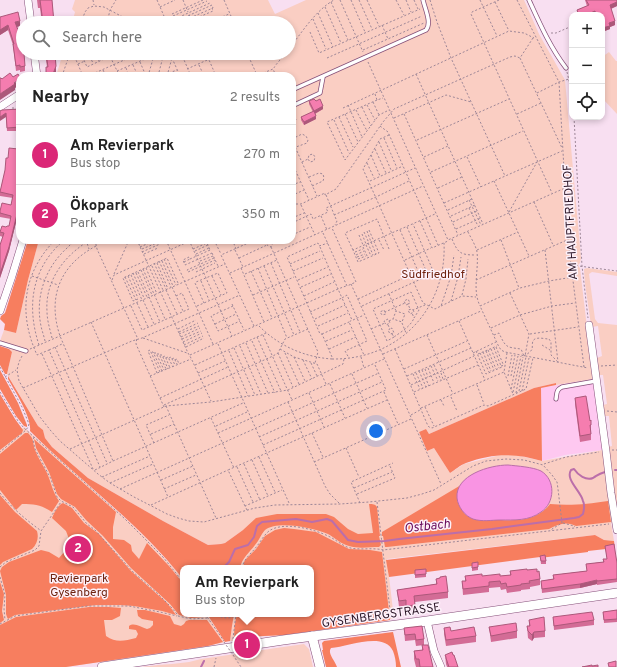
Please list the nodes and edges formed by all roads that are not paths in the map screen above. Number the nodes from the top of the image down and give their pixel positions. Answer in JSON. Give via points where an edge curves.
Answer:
{"nodes":[{"id":1,"x":28,"y":0,"type":"edge"},
{"id":2,"x":423,"y":0,"type":"edge"},
{"id":3,"x":529,"y":0,"type":"edge"},
{"id":4,"x":29,"y":16,"type":"edge"},
{"id":5,"x":35,"y":60,"type":"edge"},
{"id":6,"x":566,"y":68,"type":"road end"},
{"id":7,"x":37,"y":72,"type":"edge"},
{"id":8,"x":322,"y":77,"type":"junction"},
{"id":9,"x":296,"y":88,"type":"edge"},
{"id":10,"x":16,"y":97,"type":"edge"},
{"id":11,"x":296,"y":104,"type":"edge"},
{"id":12,"x":0,"y":107,"type":"edge"},
{"id":13,"x":22,"y":244,"type":"edge"},
{"id":14,"x":0,"y":311,"type":"edge"},
{"id":15,"x":589,"y":325,"type":"road end"},
{"id":16,"x":0,"y":343,"type":"edge"},
{"id":17,"x":26,"y":351,"type":"road end"},
{"id":18,"x":596,"y":381,"type":"junction"},
{"id":19,"x":556,"y":399,"type":"dead end"},
{"id":20,"x":616,"y":527,"type":"edge"},
{"id":21,"x":617,"y":593,"type":"edge"},
{"id":22,"x":427,"y":621,"type":"junction"},
{"id":23,"x":312,"y":636,"type":"junction"},
{"id":24,"x":102,"y":667,"type":"edge"},
{"id":25,"x":320,"y":667,"type":"edge"},
{"id":26,"x":441,"y":667,"type":"edge"}],
"edges":[{"from":1,"to":4,"type":"street"},
{"from":2,"to":8,"type":"lane","via":[[428,21],[426,30]]},
{"from":3,"to":6,"type":"lane","via":[[544,34]]},
{"from":5,"to":7,"type":"street"},
{"from":8,"to":9,"type":"lane"},
{"from":8,"to":11,"type":"lane","via":[[320,94]]},
{"from":10,"to":12,"type":"street"},
{"from":13,"to":14,"type":"street"},
{"from":15,"to":18,"type":"street"},
{"from":16,"to":17,"type":"lane"},
{"from":18,"to":19,"type":"lane","via":[[562,387],[558,390]]},
{"from":18,"to":20,"type":"street"},
{"from":21,"to":22,"type":"street","name":"GYSENBERGSTRASSE"},
{"from":22,"to":23,"type":"street","name":"GYSENBERGSTRASSE"},
{"from":22,"to":26,"type":"street","via":[[434,651]]},
{"from":23,"to":24,"type":"street","name":"GYSENBERGSTRASSE","via":[[232,651],[222,646]]},
{"from":23,"to":25,"type":"street"}]}
